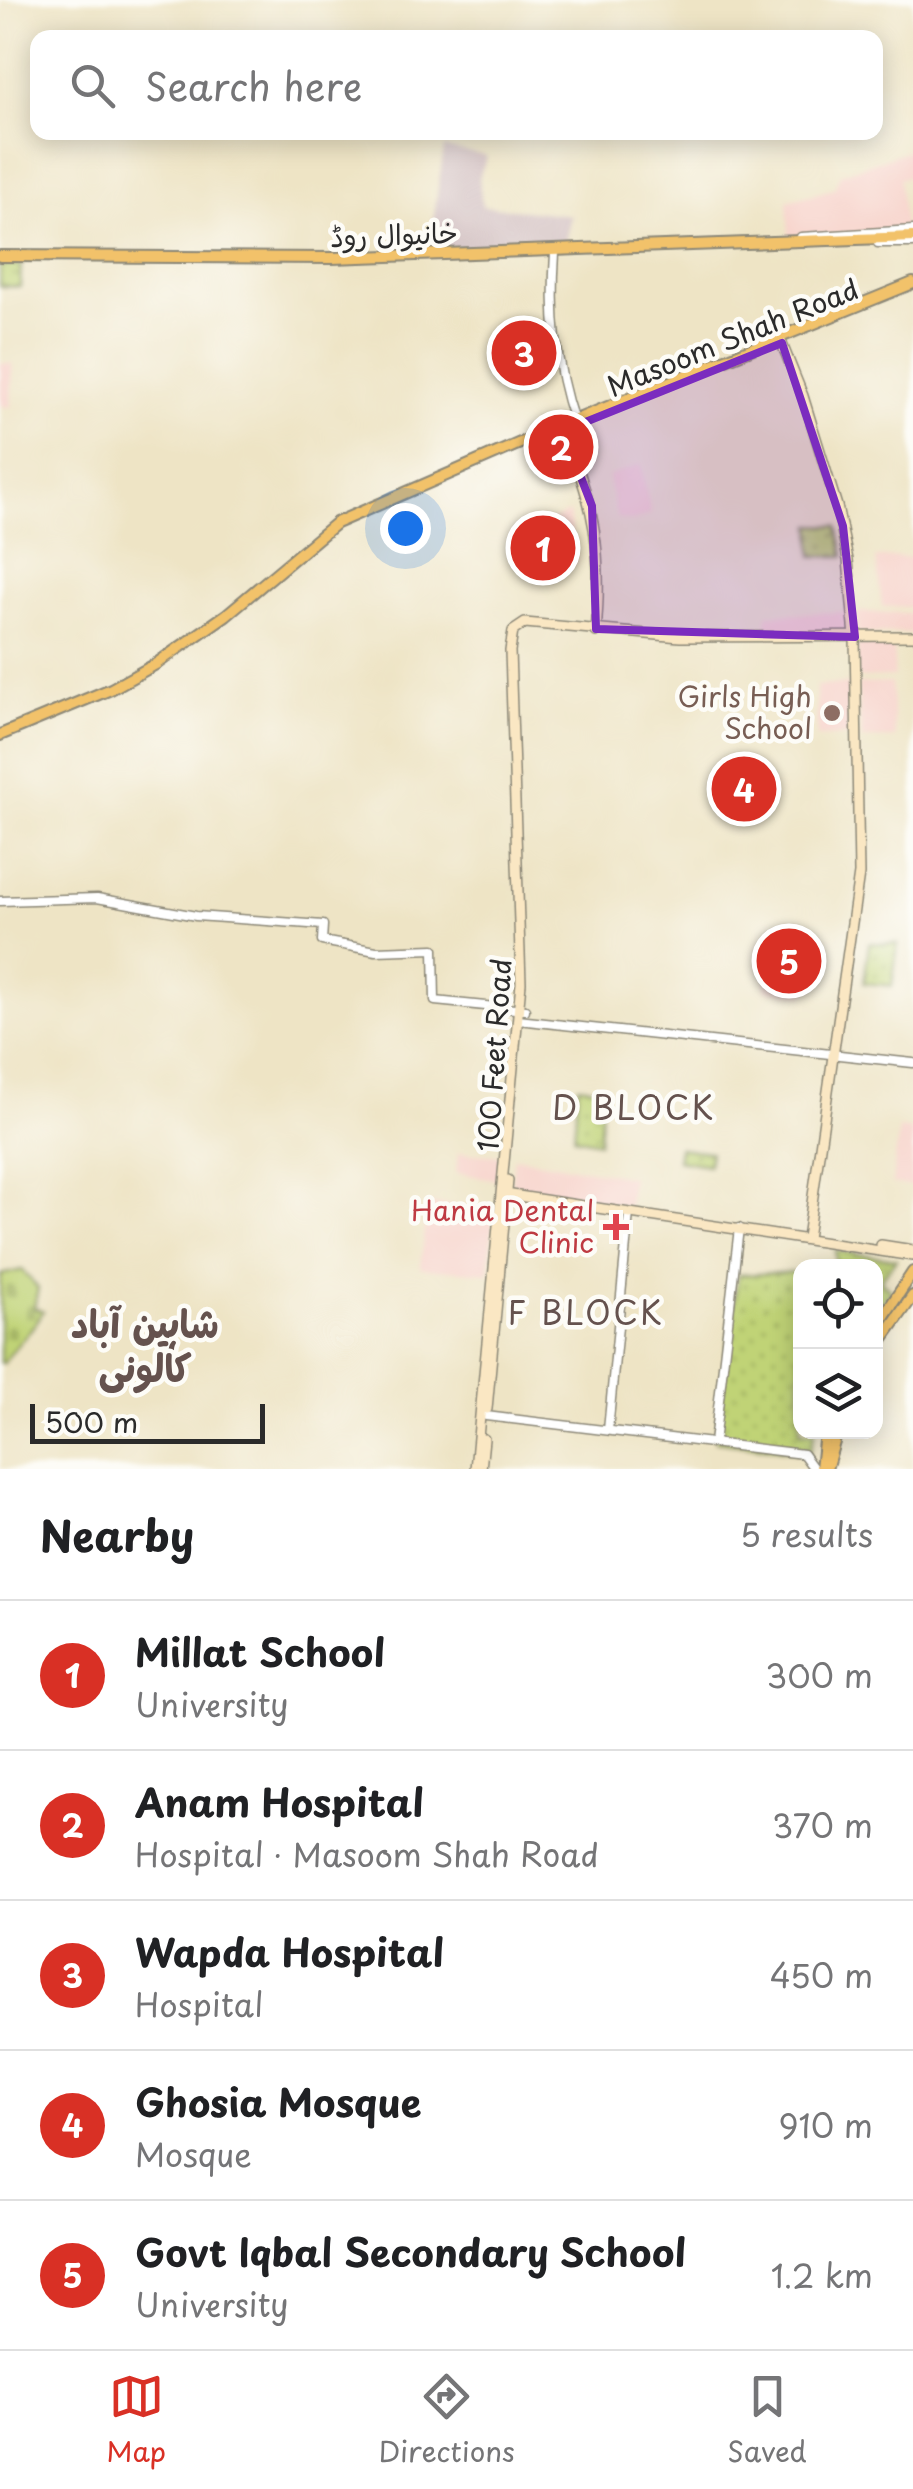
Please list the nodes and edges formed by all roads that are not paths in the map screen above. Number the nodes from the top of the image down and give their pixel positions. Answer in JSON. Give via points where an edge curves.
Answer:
{"nodes":[{"id":1,"x":913,"y":236,"type":"edge"},
{"id":2,"x":884,"y":239,"type":"junction"},
{"id":3,"x":804,"y":240,"type":"junction"},
{"id":4,"x":789,"y":241,"type":"junction"},
{"id":5,"x":555,"y":252,"type":"junction"},
{"id":6,"x":503,"y":253,"type":"junction"},
{"id":7,"x":0,"y":258,"type":"edge"},
{"id":8,"x":907,"y":285,"type":"edge"},
{"id":9,"x":781,"y":341,"type":"junction"},
{"id":10,"x":602,"y":413,"type":"junction"},
{"id":11,"x":574,"y":421,"type":"junction"},
{"id":12,"x":563,"y":431,"type":"junction"},
{"id":13,"x":535,"y":440,"type":"junction"},
{"id":14,"x":596,"y":631,"type":"junction"},
{"id":15,"x":854,"y":639,"type":"junction"},
{"id":16,"x":913,"y":639,"type":"edge"},
{"id":17,"x":0,"y":734,"type":"edge"},
{"id":18,"x":0,"y":902,"type":"edge"},
{"id":19,"x":522,"y":1015,"type":"junction"},
{"id":20,"x":833,"y":1054,"type":"junction"},
{"id":21,"x":913,"y":1064,"type":"edge"},
{"id":22,"x":504,"y":1192,"type":"junction"},
{"id":23,"x":630,"y":1213,"type":"junction"},
{"id":24,"x":739,"y":1228,"type":"junction"},
{"id":25,"x":807,"y":1236,"type":"junction"},
{"id":26,"x":913,"y":1253,"type":"edge"},
{"id":27,"x":913,"y":1272,"type":"edge"},
{"id":28,"x":913,"y":1296,"type":"edge"},
{"id":29,"x":883,"y":1317,"type":"edge"},
{"id":30,"x":883,"y":1338,"type":"edge"},
{"id":31,"x":486,"y":1416,"type":"junction"},
{"id":32,"x":608,"y":1430,"type":"junction"},
{"id":33,"x":824,"y":1439,"type":"edge"},
{"id":34,"x":833,"y":1439,"type":"edge"},
{"id":35,"x":714,"y":1443,"type":"junction"},
{"id":36,"x":822,"y":1464,"type":"edge"},
{"id":37,"x":478,"y":1469,"type":"edge"}],
"edges":[{"from":1,"to":2,"type":"main road","name":"خانیوال روڈ"},
{"from":1,"to":3,"type":"main road"},
{"from":1,"to":4,"type":"street"},
{"from":2,"to":3,"type":"main road","name":"خانیوال روڈ"},
{"from":2,"to":4,"type":"main road","name":"خانیوال روڈ"},
{"from":3,"to":4,"type":"main road","name":"خانیوال روڈ"},
{"from":4,"to":5,"type":"main road","name":"خانیوال روڈ"},
{"from":4,"to":6,"type":"main road","name":"خانیوال روڈ"},
{"from":5,"to":6,"type":"main road","name":"خانیوال روڈ"},
{"from":5,"to":11,"type":"street","via":[[553,326]]},
{"from":6,"to":7,"type":"main road","name":"خانیوال روڈ","via":[[293,261]]},
{"from":8,"to":9,"type":"main road","name":"Masoom Shah Road"},
{"from":9,"to":10,"type":"main road","name":"Masoom Shah Road"},
{"from":9,"to":15,"type":"main road","via":[[840,516]]},
{"from":10,"to":11,"type":"main road","name":"Masoom Shah Road"},
{"from":10,"to":12,"type":"main road","name":"Masoom Shah Road"},
{"from":11,"to":13,"type":"main road","name":"Masoom Shah Road"},
{"from":12,"to":13,"type":"main road","name":"Masoom Shah Road"},
{"from":12,"to":14,"type":"main road","via":[[592,506]]},
{"from":13,"to":17,"type":"main road","name":"Masoom Shah Road","via":[[336,523],[226,615],[126,682]]},
{"from":14,"to":15,"type":"main road","name":"100 Feet Road"},
{"from":14,"to":19,"type":"main road","name":"100 Feet Road","via":[[522,624],[513,631]]},
{"from":15,"to":16,"type":"main road","name":"100 Feet Road"},
{"from":15,"to":20,"type":"main road","via":[[859,874]]},
{"from":18,"to":19,"type":"street","via":[[97,898],[196,916],[324,925],[322,941],[376,951],[434,949],[435,1002]]},
{"from":19,"to":20,"type":"street"},
{"from":19,"to":22,"type":"main road","name":"100 Feet Road"},
{"from":20,"to":21,"type":"street"},
{"from":20,"to":25,"type":"main road"},
{"from":22,"to":23,"type":"main road"},
{"from":22,"to":25,"type":"main road"},
{"from":22,"to":31,"type":"main road","name":"100 Feet Road"},
{"from":22,"to":37,"type":"main road","name":"100 Feet Road"},
{"from":23,"to":24,"type":"main road"},
{"from":23,"to":32,"type":"street"},
{"from":24,"to":25,"type":"main road"},
{"from":24,"to":35,"type":"street"},
{"from":25,"to":26,"type":"main road"},
{"from":27,"to":29,"type":"main road"},
{"from":28,"to":30,"type":"main road"},
{"from":31,"to":32,"type":"street"},
{"from":31,"to":37,"type":"main road","name":"100 Feet Road"},
{"from":32,"to":35,"type":"street"},
{"from":33,"to":36,"type":"main road"},
{"from":34,"to":36,"type":"main road"},
{"from":35,"to":36,"type":"street","via":[[803,1454]]}]}
